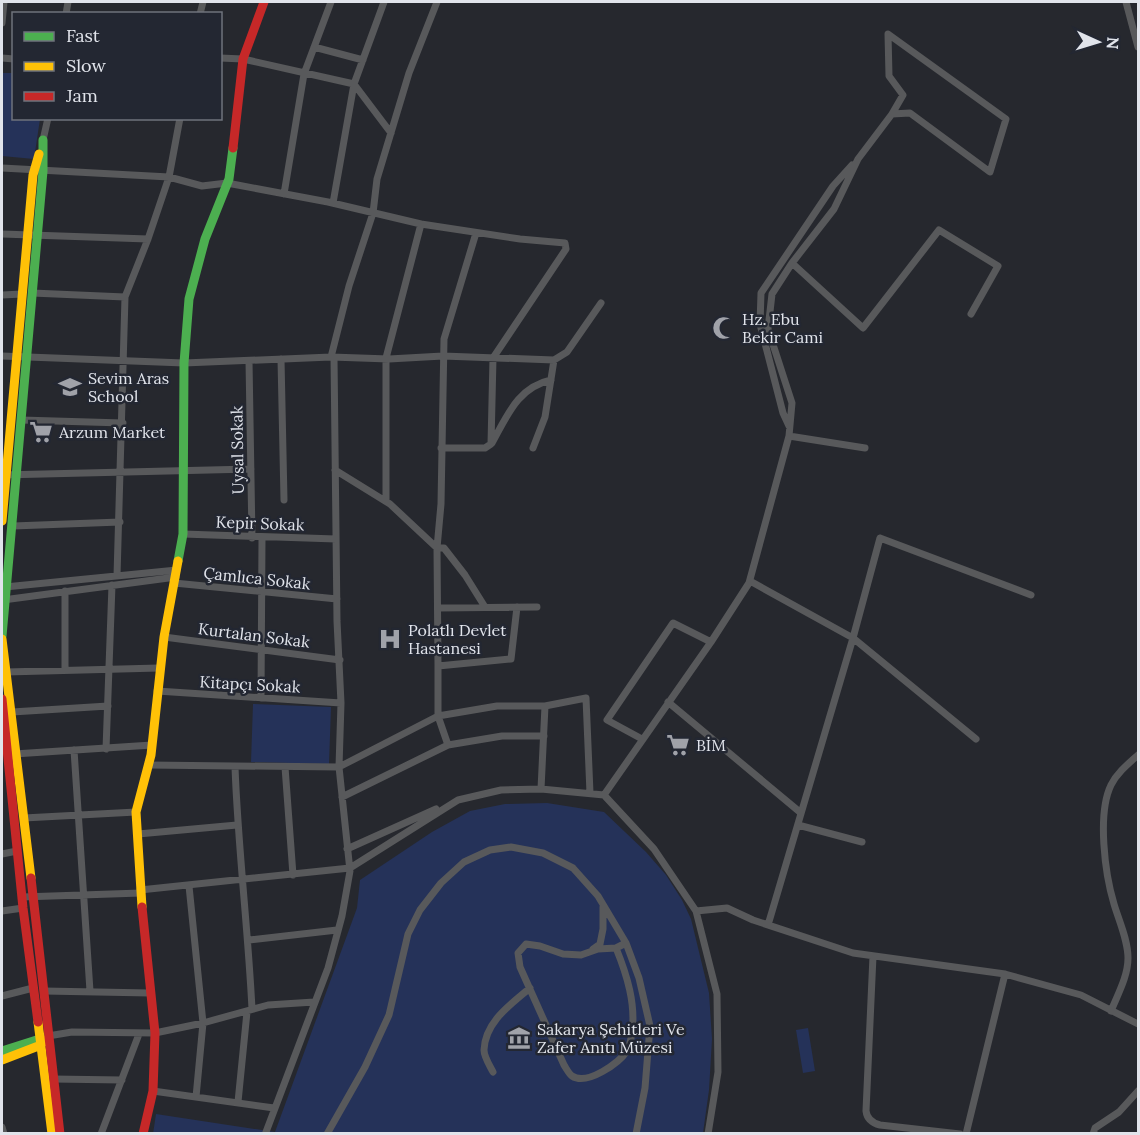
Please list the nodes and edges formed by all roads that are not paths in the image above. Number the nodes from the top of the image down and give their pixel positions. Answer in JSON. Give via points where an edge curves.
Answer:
{"nodes":[{"id":1,"x":4,"y":2,"type":"edge"},
{"id":2,"x":264,"y":2,"type":"edge"},
{"id":3,"x":331,"y":2,"type":"edge"},
{"id":4,"x":384,"y":2,"type":"edge"},
{"id":5,"x":437,"y":2,"type":"edge"},
{"id":6,"x":1126,"y":2,"type":"edge"},
{"id":7,"x":2,"y":23,"type":"edge"},
{"id":8,"x":314,"y":47,"type":"junction"},
{"id":9,"x":1138,"y":47,"type":"edge"},
{"id":10,"x":222,"y":58,"type":"edge"},
{"id":11,"x":243,"y":60,"type":"junction"},
{"id":12,"x":363,"y":60,"type":"junction"},
{"id":13,"x":304,"y":74,"type":"junction"},
{"id":14,"x":354,"y":84,"type":"junction"},
{"id":15,"x":892,"y":114,"type":"junction"},
{"id":16,"x":48,"y":120,"type":"edge"},
{"id":17,"x":180,"y":120,"type":"edge"},
{"id":18,"x":391,"y":133,"type":"junction"},
{"id":19,"x":43,"y":140,"type":"joint"},
{"id":20,"x":858,"y":159,"type":"junction"},
{"id":21,"x":2,"y":168,"type":"edge"},
{"id":22,"x":39,"y":171,"type":"junction"},
{"id":23,"x":169,"y":177,"type":"junction"},
{"id":24,"x":227,"y":183,"type":"junction"},
{"id":25,"x":284,"y":194,"type":"junction"},
{"id":26,"x":333,"y":203,"type":"junction"},
{"id":27,"x":373,"y":213,"type":"junction"},
{"id":28,"x":421,"y":224,"type":"junction"},
{"id":29,"x":476,"y":233,"type":"junction"},
{"id":30,"x":2,"y":234,"type":"edge"},
{"id":31,"x":31,"y":236,"type":"junction"},
{"id":32,"x":148,"y":239,"type":"junction"},
{"id":33,"x":792,"y":263,"type":"junction"},
{"id":34,"x":27,"y":294,"type":"junction"},
{"id":35,"x":2,"y":295,"type":"edge"},
{"id":36,"x":125,"y":297,"type":"junction"},
{"id":37,"x":601,"y":303,"type":"dead end"},
{"id":38,"x":971,"y":314,"type":"dead end"},
{"id":39,"x":2,"y":356,"type":"edge"},
{"id":40,"x":21,"y":356,"type":"junction"},
{"id":41,"x":443,"y":356,"type":"junction"},
{"id":42,"x":333,"y":357,"type":"junction"},
{"id":43,"x":386,"y":358,"type":"junction"},
{"id":44,"x":492,"y":358,"type":"junction"},
{"id":45,"x":281,"y":359,"type":"junction"},
{"id":46,"x":554,"y":360,"type":"junction"},
{"id":47,"x":249,"y":361,"type":"junction"},
{"id":48,"x":124,"y":362,"type":"junction"},
{"id":49,"x":184,"y":363,"type":"junction"},
{"id":50,"x":551,"y":380,"type":"junction"},
{"id":51,"x":21,"y":420,"type":"junction"},
{"id":52,"x":123,"y":423,"type":"junction"},
{"id":53,"x":790,"y":427,"type":"junction"},
{"id":54,"x":789,"y":436,"type":"junction"},
{"id":55,"x":491,"y":444,"type":"junction"},
{"id":56,"x":441,"y":448,"type":"junction"},
{"id":57,"x":533,"y":448,"type":"dead end"},
{"id":58,"x":865,"y":448,"type":"dead end"},
{"id":59,"x":251,"y":470,"type":"junction"},
{"id":60,"x":335,"y":470,"type":"junction"},
{"id":61,"x":184,"y":472,"type":"junction"},
{"id":62,"x":16,"y":473,"type":"junction"},
{"id":63,"x":121,"y":473,"type":"junction"},
{"id":64,"x":3,"y":475,"type":"edge"},
{"id":65,"x":284,"y":500,"type":"dead end"},
{"id":66,"x":386,"y":501,"type":"junction"},
{"id":67,"x":2,"y":520,"type":"edge"},
{"id":68,"x":120,"y":522,"type":"junction"},
{"id":69,"x":13,"y":526,"type":"junction"},
{"id":70,"x":183,"y":534,"type":"junction"},
{"id":71,"x":252,"y":538,"type":"junction"},
{"id":72,"x":262,"y":538,"type":"junction"},
{"id":73,"x":336,"y":539,"type":"junction"},
{"id":74,"x":436,"y":548,"type":"junction"},
{"id":75,"x":117,"y":576,"type":"junction"},
{"id":76,"x":176,"y":577,"type":"junction"},
{"id":77,"x":750,"y":580,"type":"junction"},
{"id":78,"x":112,"y":585,"type":"junction"},
{"id":79,"x":65,"y":591,"type":"junction"},
{"id":80,"x":262,"y":592,"type":"junction"},
{"id":81,"x":3,"y":594,"type":"edge"},
{"id":82,"x":1032,"y":595,"type":"dead end"},
{"id":83,"x":337,"y":599,"type":"junction"},
{"id":84,"x":485,"y":607,"type":"junction"},
{"id":85,"x":518,"y":607,"type":"junction"},
{"id":86,"x":537,"y":607,"type":"dead end"},
{"id":87,"x":438,"y":608,"type":"junction"},
{"id":88,"x":164,"y":637,"type":"junction"},
{"id":89,"x":2,"y":638,"type":"edge"},
{"id":90,"x":853,"y":638,"type":"junction"},
{"id":91,"x":711,"y":642,"type":"junction"},
{"id":92,"x":261,"y":650,"type":"junction"},
{"id":93,"x":340,"y":660,"type":"junction"},
{"id":94,"x":438,"y":666,"type":"junction"},
{"id":95,"x":159,"y":668,"type":"junction"},
{"id":96,"x":109,"y":669,"type":"junction"},
{"id":97,"x":65,"y":670,"type":"junction"},
{"id":98,"x":6,"y":672,"type":"junction"},
{"id":99,"x":157,"y":692,"type":"junction"},
{"id":100,"x":261,"y":698,"type":"junction"},
{"id":101,"x":2,"y":699,"type":"edge"},
{"id":102,"x":668,"y":702,"type":"junction"},
{"id":103,"x":341,"y":703,"type":"junction"},
{"id":104,"x":108,"y":706,"type":"junction"},
{"id":105,"x":545,"y":706,"type":"junction"},
{"id":106,"x":12,"y":712,"type":"junction"},
{"id":107,"x":438,"y":716,"type":"junction"},
{"id":108,"x":3,"y":726,"type":"edge"},
{"id":109,"x":544,"y":736,"type":"junction"},
{"id":110,"x":642,"y":739,"type":"junction"},
{"id":111,"x":976,"y":739,"type":"dead end"},
{"id":112,"x":152,"y":745,"type":"junction"},
{"id":113,"x":448,"y":745,"type":"junction"},
{"id":114,"x":106,"y":749,"type":"junction"},
{"id":115,"x":74,"y":750,"type":"junction"},
{"id":116,"x":12,"y":753,"type":"junction"},
{"id":117,"x":1138,"y":754,"type":"edge"},
{"id":118,"x":148,"y":765,"type":"junction"},
{"id":119,"x":235,"y":767,"type":"junction"},
{"id":120,"x":285,"y":767,"type":"junction"},
{"id":121,"x":339,"y":767,"type":"junction"},
{"id":122,"x":5,"y":770,"type":"edge"},
{"id":123,"x":541,"y":789,"type":"junction"},
{"id":124,"x":590,"y":793,"type":"junction"},
{"id":125,"x":604,"y":795,"type":"junction"},
{"id":126,"x":342,"y":797,"type":"junction"},
{"id":127,"x":458,"y":800,"type":"junction"},
{"id":128,"x":136,"y":812,"type":"junction"},
{"id":129,"x":801,"y":813,"type":"junction"},
{"id":130,"x":79,"y":815,"type":"junction"},
{"id":131,"x":24,"y":818,"type":"junction"},
{"id":132,"x":237,"y":825,"type":"junction"},
{"id":133,"x":798,"y":825,"type":"junction"},
{"id":134,"x":138,"y":834,"type":"junction"},
{"id":135,"x":862,"y":842,"type":"dead end"},
{"id":136,"x":348,"y":849,"type":"junction"},
{"id":137,"x":17,"y":851,"type":"junction"},
{"id":138,"x":2,"y":854,"type":"edge"},
{"id":139,"x":350,"y":868,"type":"junction"},
{"id":140,"x":293,"y":875,"type":"junction"},
{"id":141,"x":242,"y":880,"type":"junction"},
{"id":142,"x":189,"y":886,"type":"junction"},
{"id":143,"x":141,"y":892,"type":"junction"},
{"id":144,"x":33,"y":896,"type":"junction"},
{"id":145,"x":85,"y":896,"type":"junction"},
{"id":146,"x":22,"y":897,"type":"junction"},
{"id":147,"x":603,"y":904,"type":"junction"},
{"id":148,"x":23,"y":908,"type":"junction"},
{"id":149,"x":2,"y":911,"type":"edge"},
{"id":150,"x":696,"y":911,"type":"junction"},
{"id":151,"x":768,"y":925,"type":"junction"},
{"id":152,"x":337,"y":930,"type":"junction"},
{"id":153,"x":249,"y":940,"type":"junction"},
{"id":154,"x":626,"y":943,"type":"junction"},
{"id":155,"x":616,"y":948,"type":"junction"},
{"id":156,"x":590,"y":952,"type":"junction"},
{"id":157,"x":873,"y":956,"type":"junction"},
{"id":158,"x":1005,"y":974,"type":"junction"},
{"id":159,"x":33,"y":988,"type":"junction"},
{"id":160,"x":530,"y":988,"type":"junction"},
{"id":161,"x":44,"y":991,"type":"junction"},
{"id":162,"x":90,"y":992,"type":"junction"},
{"id":163,"x":150,"y":993,"type":"junction"},
{"id":164,"x":2,"y":996,"type":"edge"},
{"id":165,"x":314,"y":1002,"type":"junction"},
{"id":166,"x":250,"y":1010,"type":"junction"},
{"id":167,"x":1111,"y":1011,"type":"junction"},
{"id":168,"x":203,"y":1023,"type":"junction"},
{"id":169,"x":1138,"y":1024,"type":"edge"},
{"id":170,"x":155,"y":1033,"type":"junction"},
{"id":171,"x":139,"y":1034,"type":"junction"},
{"id":172,"x":43,"y":1040,"type":"junction"},
{"id":173,"x":2,"y":1051,"type":"edge"},
{"id":174,"x":2,"y":1060,"type":"edge"},
{"id":175,"x":493,"y":1072,"type":"dead end"},
{"id":176,"x":54,"y":1079,"type":"junction"},
{"id":177,"x":122,"y":1080,"type":"junction"},
{"id":178,"x":153,"y":1091,"type":"junction"},
{"id":179,"x":1138,"y":1091,"type":"edge"},
{"id":180,"x":196,"y":1097,"type":"junction"},
{"id":181,"x":238,"y":1102,"type":"junction"},
{"id":182,"x":274,"y":1108,"type":"junction"},
{"id":183,"x":2,"y":1127,"type":"edge"},
{"id":184,"x":266,"y":1132,"type":"dead end"},
{"id":185,"x":4,"y":1134,"type":"edge"},
{"id":186,"x":52,"y":1134,"type":"edge"},
{"id":187,"x":60,"y":1134,"type":"edge"},
{"id":188,"x":101,"y":1134,"type":"edge"},
{"id":189,"x":143,"y":1134,"type":"edge"},
{"id":190,"x":327,"y":1134,"type":"edge"},
{"id":191,"x":636,"y":1134,"type":"edge"},
{"id":192,"x":708,"y":1134,"type":"edge"},
{"id":193,"x":960,"y":1134,"type":"edge"},
{"id":194,"x":966,"y":1134,"type":"edge"},
{"id":195,"x":1093,"y":1134,"type":"edge"}],
"edges":[{"from":1,"to":7,"type":"street"},
{"from":2,"to":11,"type":"street"},
{"from":3,"to":8,"type":"street"},
{"from":4,"to":12,"type":"street"},
{"from":5,"to":18,"type":"street"},
{"from":6,"to":9,"type":"street"},
{"from":8,"to":12,"type":"street"},
{"from":8,"to":13,"type":"street"},
{"from":10,"to":11,"type":"street"},
{"from":11,"to":13,"type":"street"},
{"from":11,"to":24,"type":"street"},
{"from":12,"to":14,"type":"street"},
{"from":13,"to":14,"type":"street"},
{"from":13,"to":25,"type":"street"},
{"from":14,"to":18,"type":"street"},
{"from":14,"to":26,"type":"street"},
{"from":15,"to":15,"type":"street","via":[[903,95],[889,76],[888,34],[1006,119],[990,172],[910,112]]},
{"from":15,"to":20,"type":"street"},
{"from":16,"to":19,"type":"street"},
{"from":17,"to":23,"type":"street"},
{"from":18,"to":27,"type":"street","via":[[377,179]]},
{"from":19,"to":22,"type":"street"},
{"from":20,"to":33,"type":"street","via":[[834,208]]},
{"from":20,"to":53,"type":"street","via":[[833,186],[761,293],[760,324]]},
{"from":21,"to":22,"type":"street"},
{"from":22,"to":23,"type":"street"},
{"from":22,"to":31,"type":"street"},
{"from":23,"to":24,"type":"street","via":[[202,186]]},
{"from":23,"to":32,"type":"street"},
{"from":24,"to":25,"type":"street"},
{"from":24,"to":49,"type":"street","via":[[189,299]]},
{"from":25,"to":26,"type":"street"},
{"from":26,"to":27,"type":"street"},
{"from":27,"to":28,"type":"street"},
{"from":27,"to":42,"type":"street","via":[[349,286]]},
{"from":28,"to":29,"type":"street"},
{"from":28,"to":43,"type":"street"},
{"from":29,"to":41,"type":"street","via":[[444,339]]},
{"from":29,"to":44,"type":"street","via":[[567,246]]},
{"from":30,"to":31,"type":"street"},
{"from":31,"to":32,"type":"street"},
{"from":31,"to":34,"type":"street"},
{"from":32,"to":36,"type":"street"},
{"from":33,"to":38,"type":"street","via":[[863,328],[939,230],[998,266]]},
{"from":33,"to":53,"type":"street","via":[[772,294],[768,329],[792,403]]},
{"from":34,"to":35,"type":"street"},
{"from":34,"to":36,"type":"street"},
{"from":34,"to":40,"type":"street"},
{"from":36,"to":48,"type":"street"},
{"from":37,"to":46,"type":"street","via":[[567,352]]},
{"from":39,"to":40,"type":"street"},
{"from":40,"to":48,"type":"street"},
{"from":40,"to":51,"type":"street"},
{"from":40,"to":64,"type":"street"},
{"from":41,"to":43,"type":"street"},
{"from":41,"to":44,"type":"street"},
{"from":41,"to":56,"type":"street"},
{"from":42,"to":43,"type":"street"},
{"from":42,"to":45,"type":"street"},
{"from":42,"to":60,"type":"street"},
{"from":43,"to":66,"type":"street"},
{"from":44,"to":46,"type":"street"},
{"from":44,"to":55,"type":"street"},
{"from":45,"to":47,"type":"street"},
{"from":45,"to":65,"type":"street"},
{"from":46,"to":50,"type":"street"},
{"from":47,"to":49,"type":"street"},
{"from":47,"to":59,"type":"street","name":"Uysal Sokak"},
{"from":48,"to":49,"type":"street"},
{"from":48,"to":52,"type":"street"},
{"from":49,"to":61,"type":"street"},
{"from":50,"to":55,"type":"street","via":[[533,386],[517,399]]},
{"from":50,"to":57,"type":"street","via":[[546,417]]},
{"from":51,"to":52,"type":"street"},
{"from":51,"to":62,"type":"street"},
{"from":52,"to":63,"type":"street"},
{"from":53,"to":54,"type":"street"},
{"from":54,"to":58,"type":"street"},
{"from":54,"to":77,"type":"street"},
{"from":55,"to":56,"type":"street","via":[[485,448]]},
{"from":56,"to":74,"type":"street"},
{"from":59,"to":61,"type":"street"},
{"from":59,"to":71,"type":"street","name":"Uysal Sokak"},
{"from":60,"to":66,"type":"street"},
{"from":60,"to":73,"type":"street"},
{"from":61,"to":63,"type":"street"},
{"from":61,"to":70,"type":"street"},
{"from":62,"to":63,"type":"street"},
{"from":62,"to":64,"type":"street"},
{"from":62,"to":69,"type":"street"},
{"from":63,"to":68,"type":"street"},
{"from":64,"to":67,"type":"street"},
{"from":66,"to":74,"type":"street"},
{"from":68,"to":69,"type":"street"},
{"from":68,"to":75,"type":"street"},
{"from":69,"to":81,"type":"street"},
{"from":70,"to":71,"type":"street","name":"Kepir Sokak"},
{"from":70,"to":76,"type":"street"},
{"from":71,"to":72,"type":"street","name":"Kepir Sokak"},
{"from":72,"to":73,"type":"street","name":"Kepir Sokak"},
{"from":72,"to":80,"type":"street"},
{"from":73,"to":83,"type":"street"},
{"from":74,"to":84,"type":"street","via":[[444,548]]},
{"from":74,"to":87,"type":"street"},
{"from":75,"to":76,"type":"street"},
{"from":75,"to":81,"type":"street"},
{"from":76,"to":78,"type":"street"},
{"from":76,"to":80,"type":"street","name":"Çamlıca Sokak"},
{"from":76,"to":88,"type":"street"},
{"from":77,"to":90,"type":"street"},
{"from":77,"to":91,"type":"street"},
{"from":78,"to":79,"type":"street"},
{"from":78,"to":96,"type":"street"},
{"from":79,"to":81,"type":"street"},
{"from":79,"to":97,"type":"street"},
{"from":80,"to":83,"type":"street","name":"Çamlıca Sokak"},
{"from":80,"to":92,"type":"street"},
{"from":81,"to":89,"type":"street"},
{"from":82,"to":90,"type":"street","via":[[880,538]]},
{"from":83,"to":93,"type":"street"},
{"from":84,"to":85,"type":"street"},
{"from":84,"to":87,"type":"street"},
{"from":85,"to":86,"type":"street"},
{"from":85,"to":94,"type":"street","via":[[511,659]]},
{"from":87,"to":94,"type":"street"},
{"from":88,"to":92,"type":"street","name":"Kurtalan Sokak"},
{"from":88,"to":95,"type":"street"},
{"from":89,"to":98,"type":"street"},
{"from":90,"to":111,"type":"street"},
{"from":90,"to":129,"type":"street"},
{"from":91,"to":102,"type":"street"},
{"from":91,"to":110,"type":"street","via":[[673,623],[607,720]]},
{"from":92,"to":93,"type":"street","name":"Kurtalan Sokak"},
{"from":92,"to":100,"type":"street"},
{"from":93,"to":103,"type":"street"},
{"from":94,"to":107,"type":"street"},
{"from":95,"to":96,"type":"street"},
{"from":95,"to":99,"type":"street"},
{"from":96,"to":97,"type":"street"},
{"from":96,"to":104,"type":"street"},
{"from":97,"to":98,"type":"street"},
{"from":98,"to":106,"type":"street"},
{"from":99,"to":100,"type":"street","name":"Kitapçı Sokak"},
{"from":99,"to":112,"type":"street"},
{"from":100,"to":103,"type":"street","name":"Kitapçı Sokak"},
{"from":101,"to":108,"type":"street"},
{"from":102,"to":110,"type":"street"},
{"from":102,"to":129,"type":"street"},
{"from":103,"to":121,"type":"street"},
{"from":104,"to":106,"type":"street"},
{"from":104,"to":114,"type":"street"},
{"from":105,"to":107,"type":"street","via":[[497,706]]},
{"from":105,"to":109,"type":"street"},
{"from":105,"to":124,"type":"street","via":[[586,698]]},
{"from":106,"to":116,"type":"street"},
{"from":107,"to":113,"type":"street"},
{"from":107,"to":121,"type":"street"},
{"from":108,"to":116,"type":"street"},
{"from":109,"to":113,"type":"street","via":[[502,736]]},
{"from":109,"to":123,"type":"street"},
{"from":110,"to":125,"type":"street"},
{"from":112,"to":114,"type":"street"},
{"from":112,"to":118,"type":"street"},
{"from":113,"to":126,"type":"street"},
{"from":114,"to":115,"type":"street"},
{"from":115,"to":116,"type":"street"},
{"from":115,"to":130,"type":"street"},
{"from":116,"to":122,"type":"street"},
{"from":116,"to":131,"type":"street"},
{"from":117,"to":167,"type":"street","via":[[1116,776],[1104,807],[1108,885],[1128,959]]},
{"from":118,"to":119,"type":"street"},
{"from":118,"to":128,"type":"street"},
{"from":119,"to":120,"type":"street"},
{"from":119,"to":132,"type":"street"},
{"from":120,"to":121,"type":"street"},
{"from":120,"to":140,"type":"street"},
{"from":121,"to":126,"type":"street"},
{"from":122,"to":137,"type":"street"},
{"from":123,"to":124,"type":"street"},
{"from":123,"to":127,"type":"street","via":[[501,789]]},
{"from":124,"to":125,"type":"street"},
{"from":125,"to":150,"type":"street","via":[[654,849]]},
{"from":126,"to":136,"type":"street"},
{"from":127,"to":136,"type":"street"},
{"from":127,"to":139,"type":"street"},
{"from":128,"to":130,"type":"street"},
{"from":128,"to":134,"type":"street"},
{"from":129,"to":133,"type":"street"},
{"from":130,"to":131,"type":"street"},
{"from":130,"to":145,"type":"street"},
{"from":131,"to":144,"type":"street"},
{"from":132,"to":134,"type":"street"},
{"from":132,"to":141,"type":"street"},
{"from":133,"to":135,"type":"street"},
{"from":133,"to":151,"type":"street"},
{"from":134,"to":143,"type":"street"},
{"from":136,"to":139,"type":"street"},
{"from":137,"to":138,"type":"street"},
{"from":137,"to":146,"type":"street"},
{"from":139,"to":140,"type":"street"},
{"from":139,"to":152,"type":"street"},
{"from":140,"to":141,"type":"street"},
{"from":141,"to":142,"type":"street"},
{"from":141,"to":153,"type":"street"},
{"from":142,"to":143,"type":"street"},
{"from":142,"to":168,"type":"street"},
{"from":143,"to":145,"type":"street"},
{"from":143,"to":163,"type":"street"},
{"from":144,"to":145,"type":"street"},
{"from":144,"to":146,"type":"street"},
{"from":144,"to":161,"type":"street"},
{"from":145,"to":162,"type":"street"},
{"from":146,"to":148,"type":"street"},
{"from":147,"to":154,"type":"street"},
{"from":147,"to":156,"type":"street","via":[[600,944]]},
{"from":147,"to":190,"type":"street","via":[[573,867],[543,854],[511,847],[490,850],[464,862],[441,882],[420,910],[408,934],[389,1015]]},
{"from":148,"to":149,"type":"street"},
{"from":148,"to":159,"type":"street"},
{"from":150,"to":151,"type":"street","via":[[727,908]]},
{"from":150,"to":192,"type":"street","via":[[717,994],[718,1072]]},
{"from":151,"to":157,"type":"street"},
{"from":152,"to":153,"type":"street"},
{"from":152,"to":165,"type":"street"},
{"from":153,"to":166,"type":"street"},
{"from":154,"to":155,"type":"street"},
{"from":154,"to":191,"type":"street","via":[[650,1026],[645,1088]]},
{"from":155,"to":156,"type":"street"},
{"from":155,"to":160,"type":"street","via":[[627,976],[632,1034],[628,1050],[596,1075],[583,1079],[572,1076]]},
{"from":156,"to":160,"type":"street","via":[[563,954],[526,944],[518,953]]},
{"from":157,"to":158,"type":"street"},
{"from":157,"to":193,"type":"street","via":[[867,1116],[880,1125]]},
{"from":158,"to":167,"type":"street","via":[[1081,995]]},
{"from":158,"to":194,"type":"street"},
{"from":159,"to":164,"type":"street"},
{"from":159,"to":172,"type":"street"},
{"from":160,"to":175,"type":"street","via":[[506,1007],[490,1027],[484,1052]]},
{"from":161,"to":162,"type":"street"},
{"from":161,"to":172,"type":"street"},
{"from":162,"to":163,"type":"street"},
{"from":163,"to":170,"type":"street"},
{"from":165,"to":166,"type":"street"},
{"from":165,"to":182,"type":"street"},
{"from":166,"to":168,"type":"street"},
{"from":166,"to":181,"type":"street"},
{"from":167,"to":169,"type":"street"},
{"from":168,"to":170,"type":"street"},
{"from":168,"to":180,"type":"street"},
{"from":170,"to":171,"type":"street"},
{"from":170,"to":178,"type":"street"},
{"from":171,"to":172,"type":"street","via":[[72,1032]]},
{"from":171,"to":177,"type":"street"},
{"from":172,"to":173,"type":"street"},
{"from":172,"to":174,"type":"street"},
{"from":172,"to":176,"type":"street"},
{"from":172,"to":186,"type":"street"},
{"from":176,"to":177,"type":"street"},
{"from":176,"to":187,"type":"street"},
{"from":177,"to":188,"type":"street"},
{"from":178,"to":180,"type":"street"},
{"from":178,"to":189,"type":"street"},
{"from":179,"to":195,"type":"street"},
{"from":180,"to":181,"type":"street"},
{"from":181,"to":182,"type":"street"},
{"from":182,"to":184,"type":"street"},
{"from":183,"to":185,"type":"street"}]}
